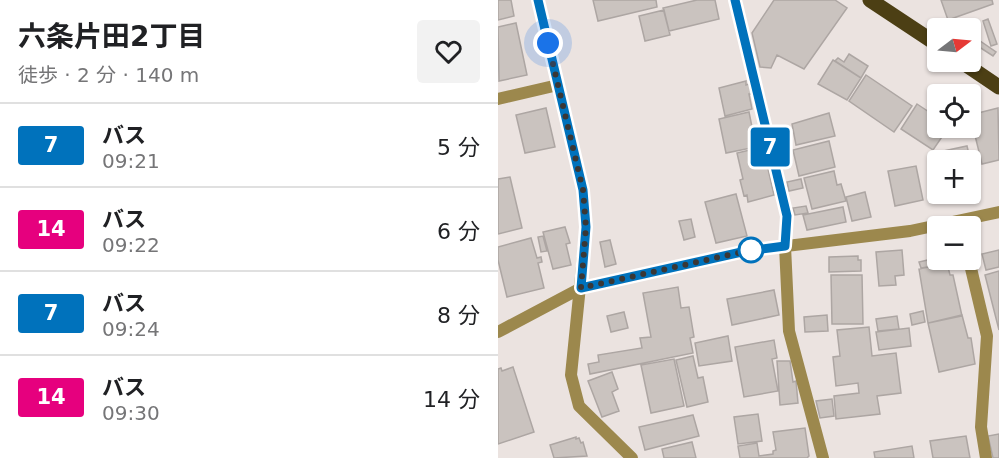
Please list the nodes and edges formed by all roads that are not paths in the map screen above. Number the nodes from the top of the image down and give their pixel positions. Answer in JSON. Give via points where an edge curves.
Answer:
{"nodes":[{"id":1,"x":538,"y":0,"type":"edge"},
{"id":2,"x":735,"y":0,"type":"edge"},
{"id":3,"x":870,"y":0,"type":"edge"},
{"id":4,"x":927,"y":38,"type":"edge"},
{"id":5,"x":977,"y":72,"type":"edge"},
{"id":6,"x":558,"y":85,"type":"junction"},
{"id":7,"x":999,"y":87,"type":"edge"},
{"id":8,"x":498,"y":99,"type":"edge"},
{"id":9,"x":999,"y":212,"type":"edge"},
{"id":10,"x":981,"y":218,"type":"edge"},
{"id":11,"x":927,"y":229,"type":"edge"},
{"id":12,"x":785,"y":246,"type":"junction"},
{"id":13,"x":971,"y":270,"type":"edge"},
{"id":14,"x":581,"y":288,"type":"junction"},
{"id":15,"x":498,"y":332,"type":"edge"},
{"id":16,"x":632,"y":458,"type":"edge"},
{"id":17,"x":823,"y":458,"type":"edge"},
{"id":18,"x":986,"y":458,"type":"edge"}],
"edges":[{"from":1,"to":6,"type":"street"},
{"from":2,"to":12,"type":"street","via":[[787,216]]},
{"from":3,"to":4,"type":"main road"},
{"from":5,"to":7,"type":"main road"},
{"from":6,"to":8,"type":"street"},
{"from":6,"to":14,"type":"street","via":[[583,190],[586,227]]},
{"from":9,"to":10,"type":"street"},
{"from":11,"to":12,"type":"street"},
{"from":12,"to":14,"type":"street"},
{"from":12,"to":17,"type":"street","via":[[789,332]]},
{"from":13,"to":18,"type":"street","via":[[987,336],[981,427]]},
{"from":14,"to":15,"type":"street"},
{"from":14,"to":16,"type":"street","via":[[571,375],[579,406]]}]}
